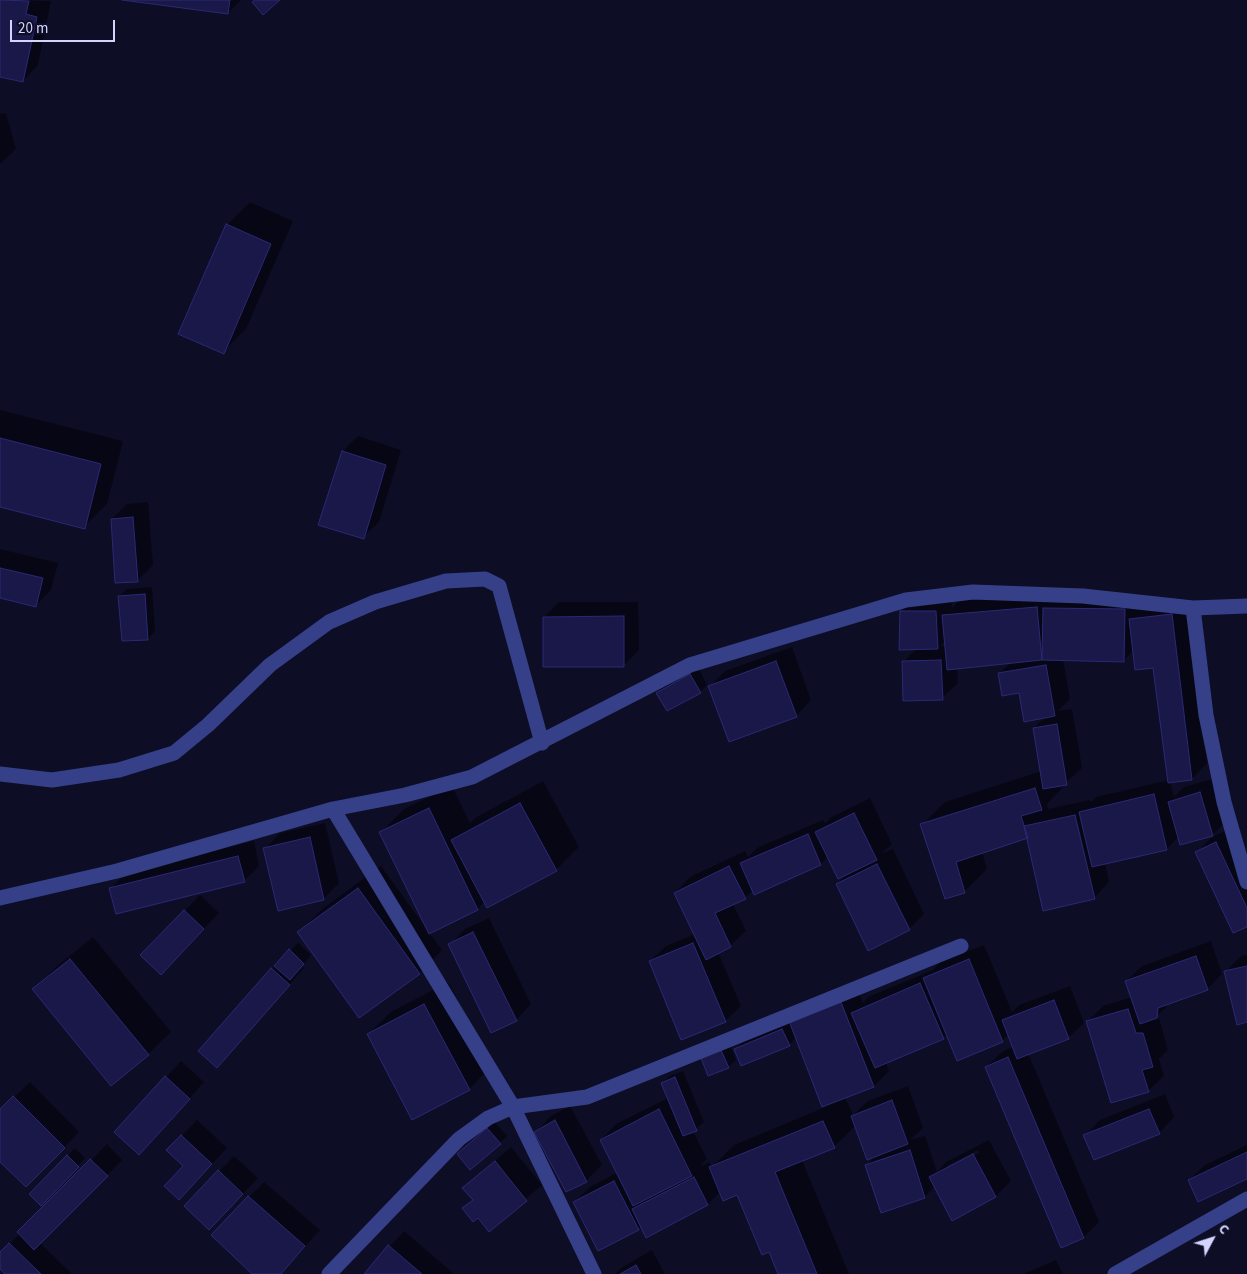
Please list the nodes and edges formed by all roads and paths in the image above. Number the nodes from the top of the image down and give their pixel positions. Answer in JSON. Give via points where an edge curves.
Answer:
{"nodes":[{"id":1,"x":1247,"y":606,"type":"edge"},
{"id":2,"x":1193,"y":608,"type":"junction"},
{"id":3,"x":542,"y":742,"type":"junction"},
{"id":4,"x":0,"y":774,"type":"edge"},
{"id":5,"x":333,"y":809,"type":"junction"},
{"id":6,"x":1247,"y":882,"type":"edge"},
{"id":7,"x":0,"y":898,"type":"edge"},
{"id":8,"x":961,"y":946,"type":"dead end"},
{"id":9,"x":513,"y":1108,"type":"junction"},
{"id":10,"x":1247,"y":1199,"type":"edge"},
{"id":11,"x":329,"y":1274,"type":"edge"},
{"id":12,"x":594,"y":1274,"type":"edge"},
{"id":13,"x":1115,"y":1274,"type":"edge"}],
"edges":[{"from":1,"to":2,"type":"street"},
{"from":2,"to":3,"type":"street","via":[[1084,596],[982,592],[906,600],[690,665]]},
{"from":2,"to":6,"type":"street","via":[[1206,715],[1224,802]]},
{"from":3,"to":4,"type":"street","via":[[499,586],[485,579],[446,581],[375,602],[329,622],[270,665],[174,753],[120,770],[52,780]]},
{"from":3,"to":5,"type":"street","via":[[472,777],[405,795]]},
{"from":5,"to":7,"type":"street","via":[[117,872]]},
{"from":5,"to":9,"type":"street"},
{"from":8,"to":9,"type":"street","via":[[587,1097]]},
{"from":9,"to":11,"type":"street","via":[[488,1118],[459,1139]]},
{"from":9,"to":12,"type":"street"},
{"from":10,"to":13,"type":"street"}]}
